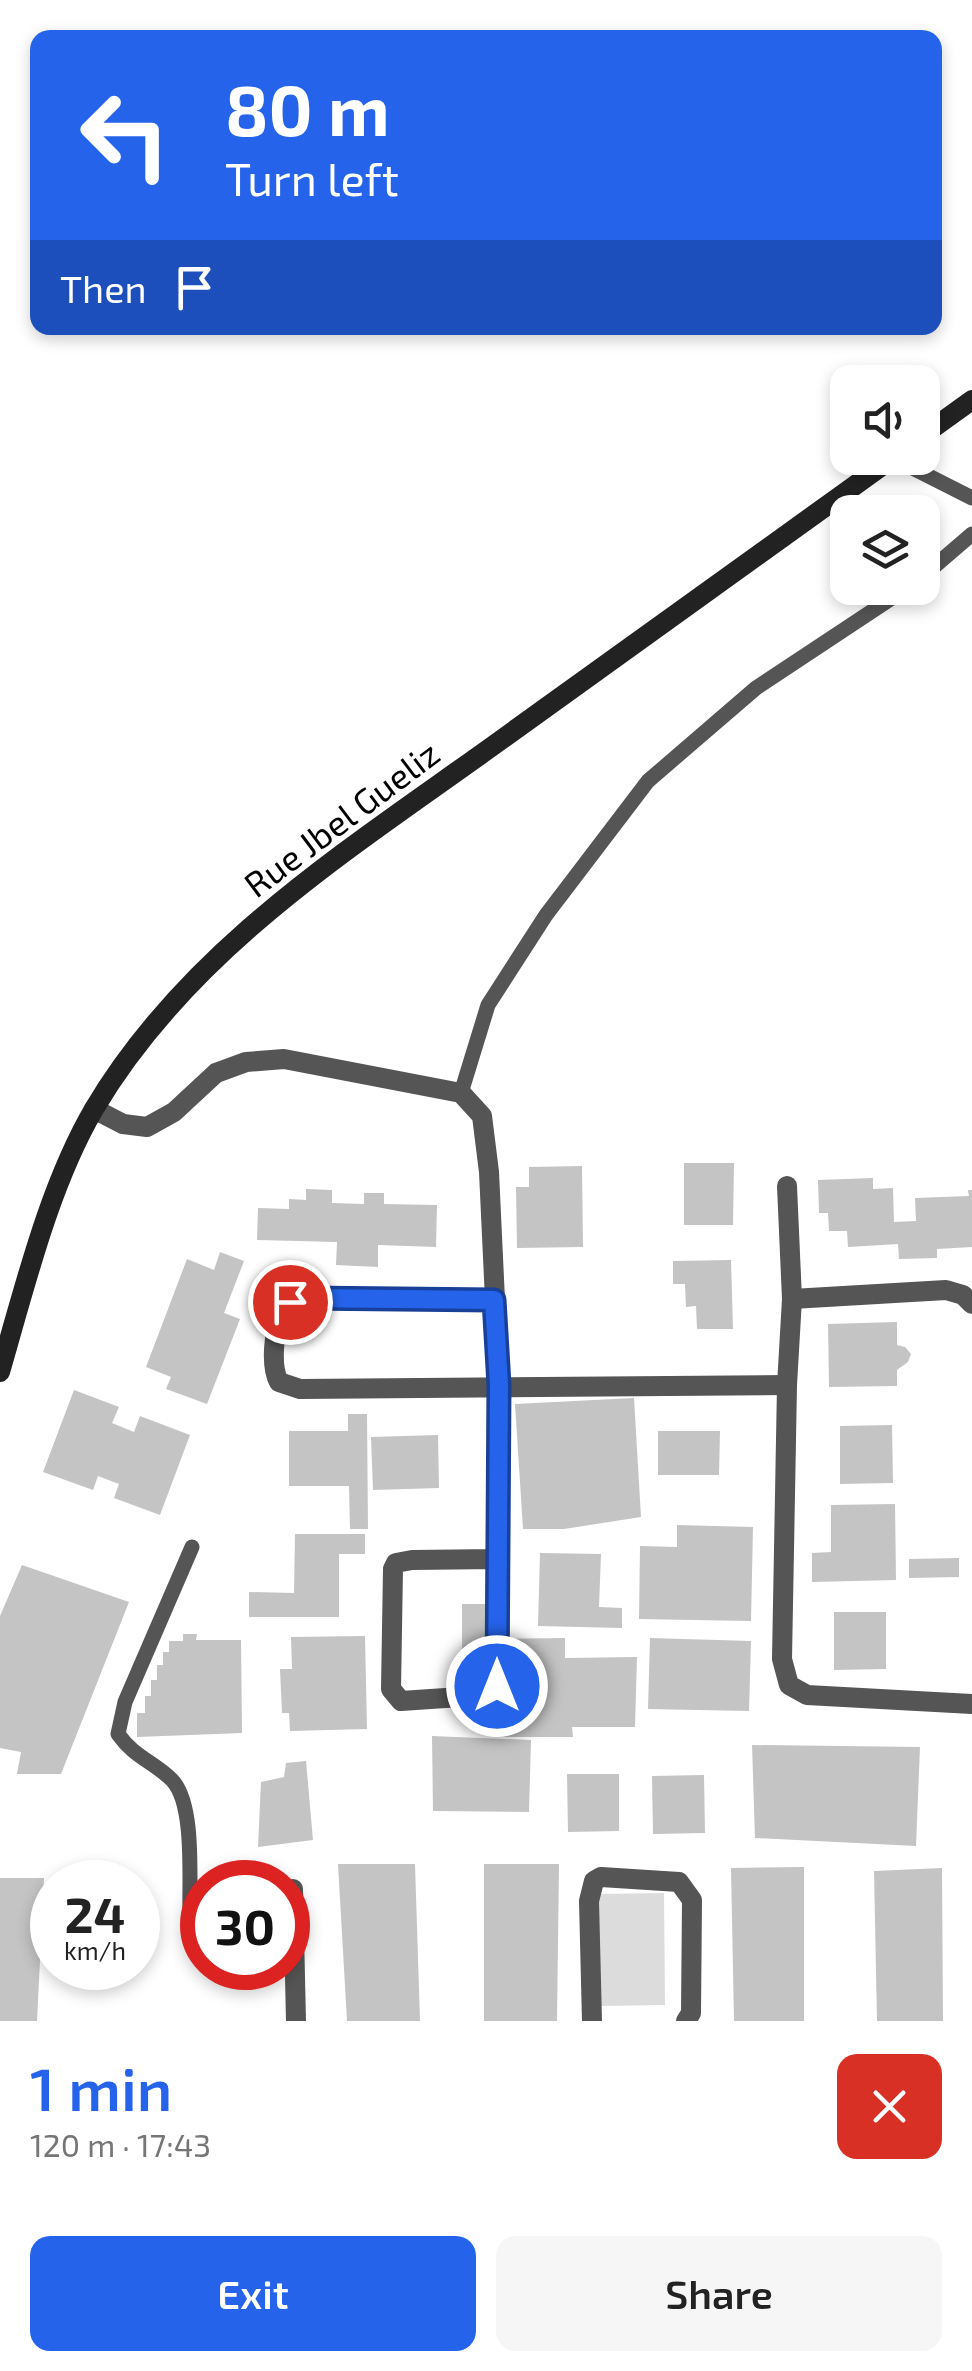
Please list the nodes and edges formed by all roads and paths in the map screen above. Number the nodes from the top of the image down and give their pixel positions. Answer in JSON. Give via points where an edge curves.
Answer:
{"nodes":[{"id":1,"x":972,"y":400,"type":"edge"},
{"id":2,"x":940,"y":423,"type":"edge"},
{"id":3,"x":869,"y":475,"type":"edge"},
{"id":4,"x":927,"y":475,"type":"edge"},
{"id":5,"x":972,"y":498,"type":"edge"},
{"id":6,"x":972,"y":534,"type":"edge"},
{"id":7,"x":940,"y":562,"type":"edge"},
{"id":8,"x":881,"y":605,"type":"edge"},
{"id":9,"x":461,"y":1093,"type":"junction"},
{"id":10,"x":94,"y":1109,"type":"junction"},
{"id":11,"x":786,"y":1186,"type":"dead end"},
{"id":12,"x":792,"y":1299,"type":"junction"},
{"id":13,"x":494,"y":1300,"type":"junction"},
{"id":14,"x":972,"y":1304,"type":"edge"},
{"id":15,"x":0,"y":1372,"type":"edge"},
{"id":16,"x":499,"y":1385,"type":"junction"},
{"id":17,"x":786,"y":1385,"type":"junction"},
{"id":18,"x":192,"y":1547,"type":"dead end"},
{"id":19,"x":497,"y":1559,"type":"junction"},
{"id":20,"x":972,"y":1704,"type":"edge"},
{"id":21,"x":188,"y":1860,"type":"edge"},
{"id":22,"x":294,"y":1990,"type":"edge"},
{"id":23,"x":296,"y":2021,"type":"edge"},
{"id":24,"x":592,"y":2021,"type":"edge"},
{"id":25,"x":686,"y":2021,"type":"edge"}],
"edges":[{"from":1,"to":2,"type":"street"},
{"from":3,"to":10,"type":"street","name":"Rue Jbel Gueliz","via":[[363,839],[222,950],[157,1021]]},
{"from":4,"to":5,"type":"lane"},
{"from":6,"to":7,"type":"lane"},
{"from":8,"to":9,"type":"lane","via":[[756,688],[648,781],[546,915],[488,1005]]},
{"from":9,"to":10,"type":"street","via":[[284,1059],[246,1062],[216,1074],[146,1127]]},
{"from":9,"to":13,"type":"street","via":[[482,1116]]},
{"from":10,"to":15,"type":"street","name":"Rue Jbel Gueliz","via":[[60,1180]]},
{"from":11,"to":12,"type":"street"},
{"from":12,"to":14,"type":"street","via":[[946,1290]]},
{"from":12,"to":17,"type":"street"},
{"from":13,"to":16,"type":"street"},
{"from":13,"to":16,"type":"street","via":[[302,1298],[282,1312],[272,1359],[288,1388]]},
{"from":16,"to":17,"type":"street"},
{"from":16,"to":19,"type":"street"},
{"from":17,"to":20,"type":"street","via":[[782,1659],[789,1685],[807,1695]]},
{"from":18,"to":21,"type":"lane","via":[[125,1702],[118,1734],[181,1790]]},
{"from":19,"to":19,"type":"street","via":[[497,1686],[490,1695],[401,1701],[391,1690],[396,1563]]},
{"from":22,"to":23,"type":"street"},
{"from":24,"to":25,"type":"street","via":[[590,1901],[601,1877],[678,1882],[692,1900],[692,2004]]}]}
